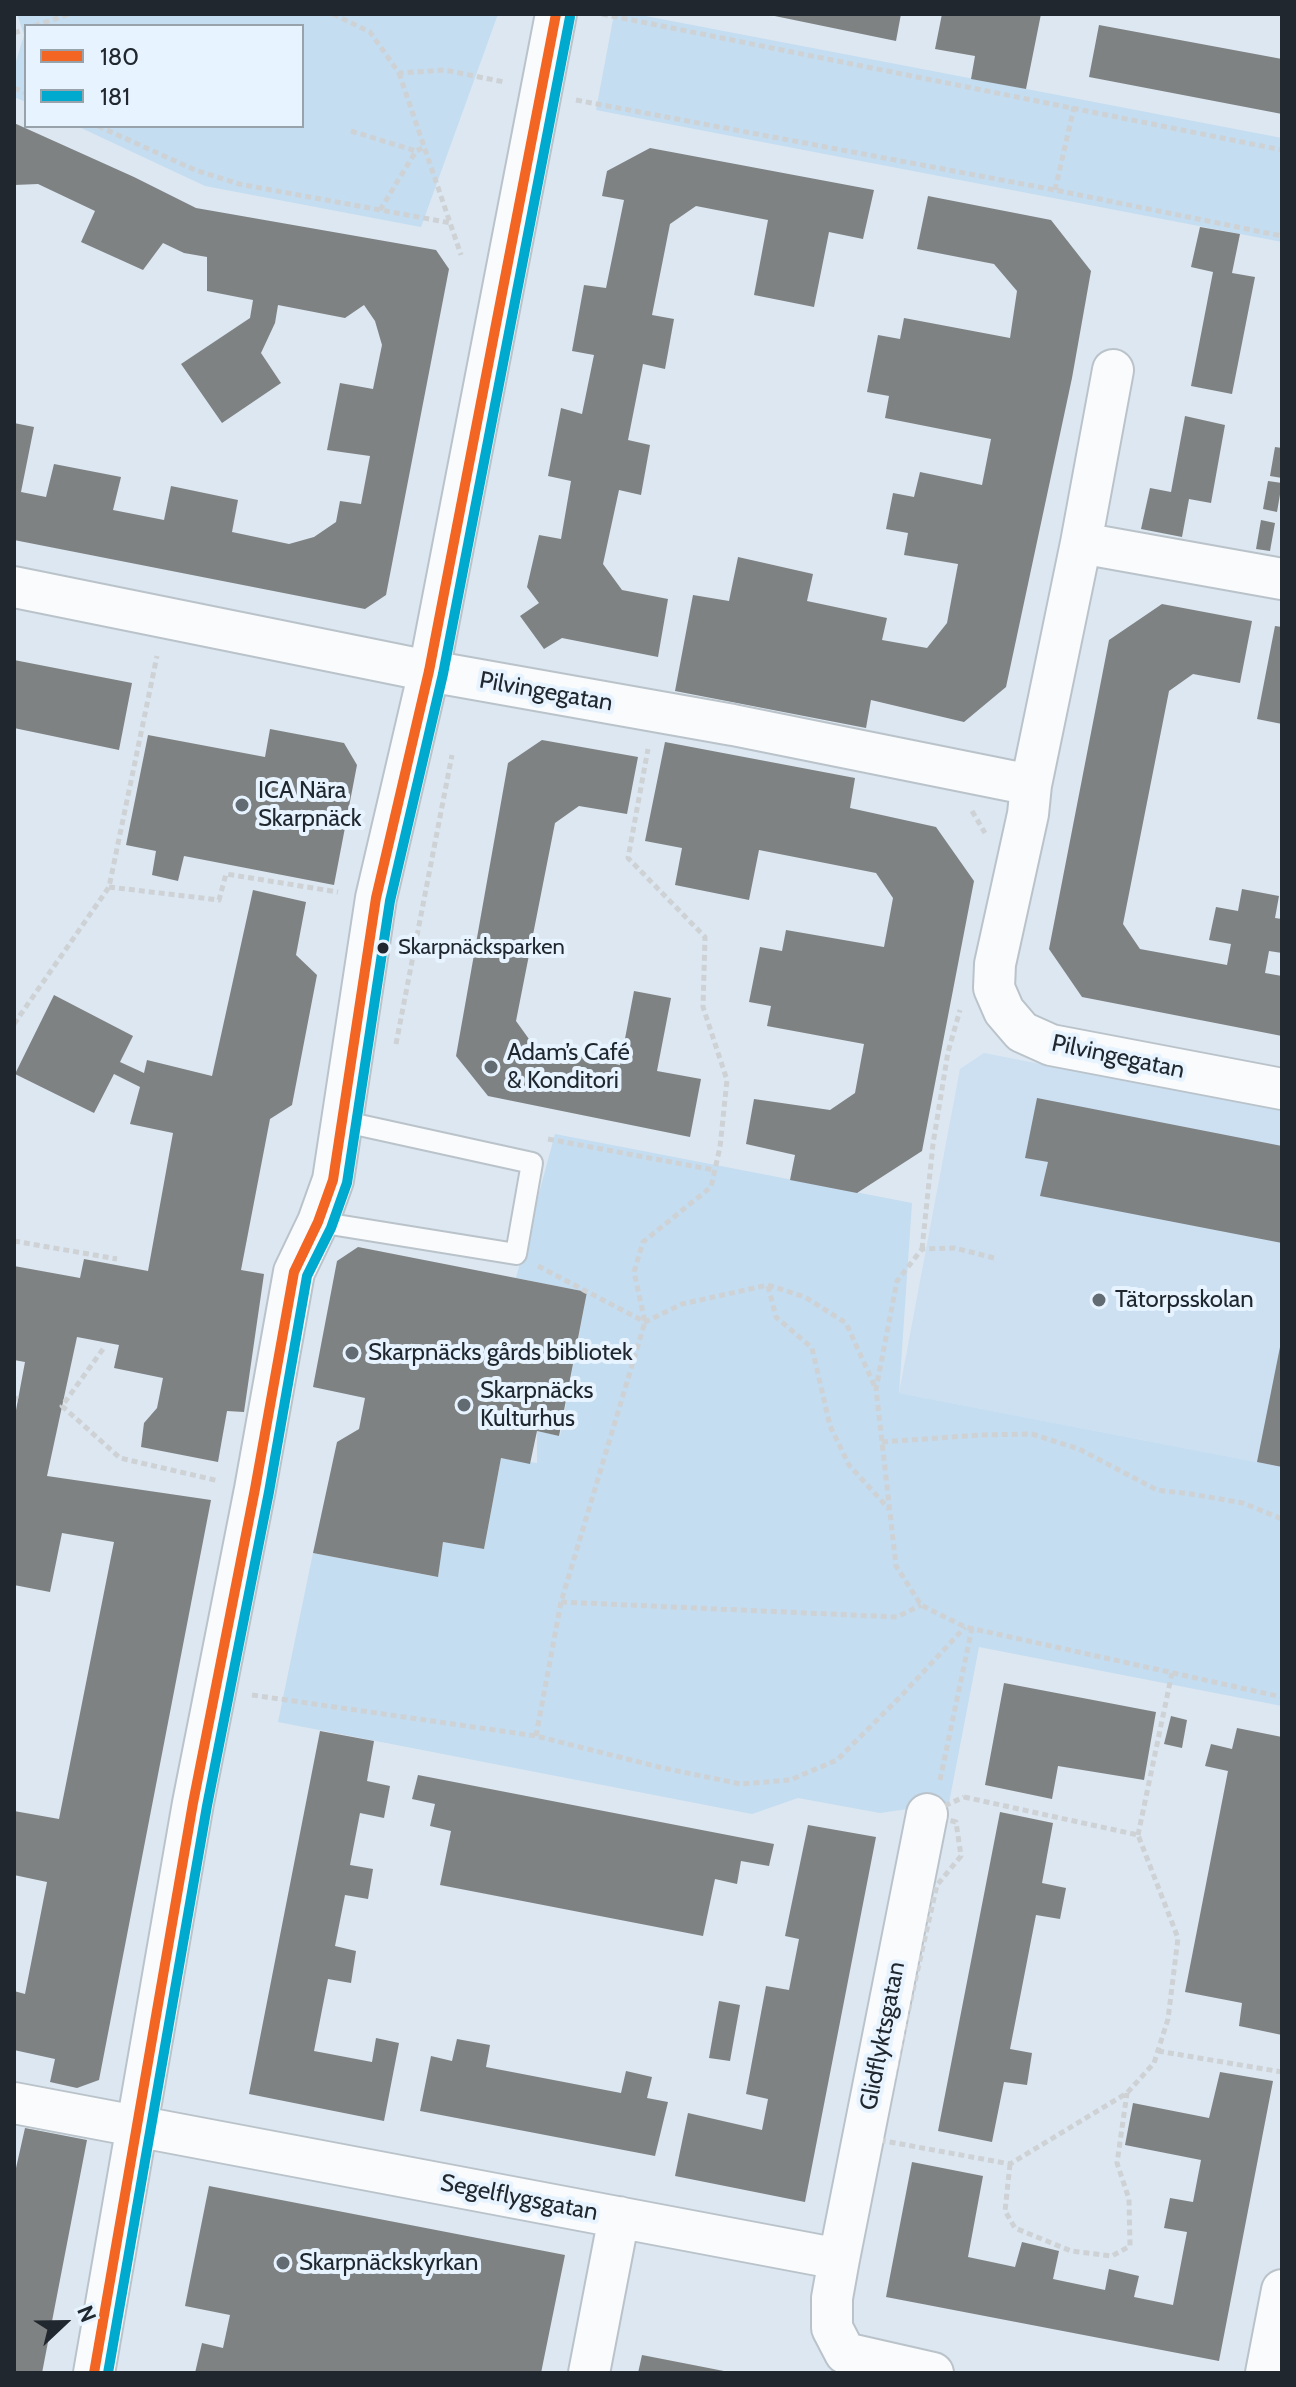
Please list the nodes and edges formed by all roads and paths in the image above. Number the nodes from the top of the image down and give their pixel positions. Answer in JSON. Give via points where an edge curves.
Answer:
{"nodes":[{"id":1,"x":69,"y":14,"type":"edge"},
{"id":2,"x":333,"y":14,"type":"edge"},
{"id":3,"x":556,"y":14,"type":"edge"},
{"id":4,"x":602,"y":14,"type":"edge"},
{"id":5,"x":40,"y":24,"type":"edge"},
{"id":6,"x":399,"y":73,"type":"junction"},
{"id":7,"x":540,"y":93,"type":"junction"},
{"id":8,"x":1074,"y":107,"type":"junction"},
{"id":9,"x":102,"y":128,"type":"edge"},
{"id":10,"x":351,"y":131,"type":"dead end"},
{"id":11,"x":425,"y":147,"type":"junction"},
{"id":12,"x":1282,"y":150,"type":"edge"},
{"id":13,"x":416,"y":151,"type":"junction"},
{"id":14,"x":1055,"y":190,"type":"junction"},
{"id":15,"x":380,"y":210,"type":"junction"},
{"id":16,"x":451,"y":223,"type":"junction"},
{"id":17,"x":1282,"y":236,"type":"edge"},
{"id":18,"x":461,"y":255,"type":"dead end"},
{"id":19,"x":1113,"y":370,"type":"dead end"},
{"id":20,"x":1081,"y":543,"type":"junction"},
{"id":21,"x":1282,"y":579,"type":"edge"},
{"id":22,"x":14,"y":587,"type":"edge"},
{"id":23,"x":165,"y":617,"type":"junction"},
{"id":24,"x":429,"y":671,"type":"junction"},
{"id":25,"x":651,"y":734,"type":"dead end"},
{"id":26,"x":455,"y":744,"type":"dead end"},
{"id":27,"x":1031,"y":785,"type":"junction"},
{"id":28,"x":109,"y":887,"type":"junction"},
{"id":29,"x":376,"y":898,"type":"junction"},
{"id":30,"x":14,"y":1024,"type":"edge"},
{"id":31,"x":395,"y":1048,"type":"dead end"},
{"id":32,"x":1282,"y":1089,"type":"edge"},
{"id":33,"x":341,"y":1121,"type":"junction"},
{"id":34,"x":534,"y":1137,"type":"dead end"},
{"id":35,"x":714,"y":1170,"type":"junction"},
{"id":36,"x":318,"y":1222,"type":"junction"},
{"id":37,"x":14,"y":1241,"type":"edge"},
{"id":38,"x":516,"y":1254,"type":"junction"},
{"id":39,"x":994,"y":1258,"type":"dead end"},
{"id":40,"x":117,"y":1259,"type":"dead end"},
{"id":41,"x":768,"y":1285,"type":"junction"},
{"id":42,"x":645,"y":1322,"type":"junction"},
{"id":43,"x":103,"y":1349,"type":"dead end"},
{"id":44,"x":876,"y":1389,"type":"junction"},
{"id":45,"x":882,"y":1442,"type":"junction"},
{"id":46,"x":255,"y":1489,"type":"junction"},
{"id":47,"x":890,"y":1510,"type":"junction"},
{"id":48,"x":1282,"y":1519,"type":"edge"},
{"id":49,"x":561,"y":1602,"type":"junction"},
{"id":50,"x":921,"y":1605,"type":"junction"},
{"id":51,"x":969,"y":1628,"type":"junction"},
{"id":52,"x":1172,"y":1673,"type":"junction"},
{"id":53,"x":216,"y":1690,"type":"junction"},
{"id":54,"x":1282,"y":1697,"type":"edge"},
{"id":55,"x":536,"y":1736,"type":"junction"},
{"id":56,"x":932,"y":1802,"type":"junction"},
{"id":57,"x":1138,"y":1835,"type":"junction"},
{"id":58,"x":1158,"y":2051,"type":"junction"},
{"id":59,"x":1282,"y":2072,"type":"edge"},
{"id":60,"x":1127,"y":2093,"type":"junction"},
{"id":61,"x":14,"y":2103,"type":"edge"},
{"id":62,"x":137,"y":2125,"type":"junction"},
{"id":63,"x":1010,"y":2164,"type":"junction"},
{"id":64,"x":619,"y":2217,"type":"junction"},
{"id":65,"x":839,"y":2259,"type":"junction"},
{"id":66,"x":1282,"y":2290,"type":"edge"},
{"id":67,"x":94,"y":2373,"type":"edge"},
{"id":68,"x":589,"y":2373,"type":"edge"},
{"id":69,"x":933,"y":2373,"type":"edge"},
{"id":70,"x":1266,"y":2373,"type":"edge"}],
"edges":[{"from":1,"to":5,"type":"path"},
{"from":2,"to":6,"type":"path","via":[[370,32]]},
{"from":3,"to":7,"type":"street"},
{"from":4,"to":8,"type":"path"},
{"from":6,"to":7,"type":"path","via":[[445,70]]},
{"from":6,"to":11,"type":"path"},
{"from":7,"to":14,"type":"path"},
{"from":7,"to":24,"type":"street"},
{"from":8,"to":12,"type":"path"},
{"from":8,"to":14,"type":"path"},
{"from":9,"to":15,"type":"path","via":[[239,184]]},
{"from":10,"to":13,"type":"path"},
{"from":11,"to":13,"type":"path"},
{"from":11,"to":16,"type":"path"},
{"from":13,"to":15,"type":"path"},
{"from":14,"to":17,"type":"path"},
{"from":15,"to":16,"type":"path"},
{"from":16,"to":18,"type":"path"},
{"from":19,"to":20,"type":"street","name":"Pilvingegatan"},
{"from":20,"to":21,"type":"street"},
{"from":20,"to":27,"type":"street","name":"Pilvingegatan"},
{"from":22,"to":23,"type":"street","name":"Pilvingegatan"},
{"from":23,"to":24,"type":"street","name":"Pilvingegatan"},
{"from":23,"to":28,"type":"path"},
{"from":24,"to":27,"type":"street","name":"Pilvingegatan"},
{"from":24,"to":29,"type":"street"},
{"from":25,"to":35,"type":"path","via":[[628,858],[705,937],[703,1007],[727,1080]]},
{"from":26,"to":31,"type":"path"},
{"from":27,"to":32,"type":"street","name":"Pilvingegatan","via":[[995,964],[994,988],[1004,1011],[1022,1032],[1051,1045]]},
{"from":28,"to":29,"type":"path","via":[[219,900],[226,874]]},
{"from":28,"to":30,"type":"path"},
{"from":29,"to":33,"type":"street"},
{"from":33,"to":36,"type":"street","via":[[333,1180]]},
{"from":33,"to":38,"type":"lane","via":[[532,1163]]},
{"from":34,"to":35,"type":"path"},
{"from":35,"to":42,"type":"path","via":[[711,1187],[643,1242],[634,1272]]},
{"from":36,"to":38,"type":"lane"},
{"from":36,"to":46,"type":"street","via":[[294,1272]]},
{"from":37,"to":40,"type":"path"},
{"from":38,"to":42,"type":"path"},
{"from":39,"to":44,"type":"path","via":[[955,1248],[922,1249],[897,1281]]},
{"from":41,"to":42,"type":"path","via":[[682,1304]]},
{"from":41,"to":44,"type":"path","via":[[805,1297],[846,1323]]},
{"from":41,"to":47,"type":"path","via":[[776,1317],[812,1348],[830,1426],[849,1465]]},
{"from":42,"to":49,"type":"path"},
{"from":43,"to":46,"type":"path","via":[[62,1406],[120,1458]]},
{"from":44,"to":45,"type":"path"},
{"from":45,"to":47,"type":"path"},
{"from":45,"to":48,"type":"path","via":[[1032,1434],[1079,1449],[1157,1490],[1243,1503]]},
{"from":46,"to":53,"type":"street"},
{"from":47,"to":50,"type":"path","via":[[896,1566]]},
{"from":49,"to":50,"type":"path","via":[[897,1617]]},
{"from":49,"to":55,"type":"path"},
{"from":50,"to":51,"type":"path"},
{"from":51,"to":52,"type":"path"},
{"from":51,"to":55,"type":"path","via":[[837,1760],[790,1780],[741,1784]]},
{"from":51,"to":56,"type":"path"},
{"from":52,"to":54,"type":"path"},
{"from":52,"to":57,"type":"path"},
{"from":53,"to":55,"type":"path"},
{"from":53,"to":62,"type":"street"},
{"from":56,"to":57,"type":"path","via":[[964,1797]]},
{"from":56,"to":63,"type":"path","via":[[956,1822],[961,1856],[937,1885],[879,2140]]},
{"from":56,"to":65,"type":"street","name":"Glidflyktsgatan"},
{"from":57,"to":58,"type":"path","via":[[1178,1938],[1168,2019]]},
{"from":58,"to":59,"type":"path"},
{"from":58,"to":60,"type":"path"},
{"from":60,"to":63,"type":"path"},
{"from":60,"to":63,"type":"path","via":[[1117,2163],[1129,2199],[1130,2246],[1112,2256],[1071,2251],[1015,2228],[1005,2211]]},
{"from":61,"to":62,"type":"street","name":"Segelflygsgatan"},
{"from":62,"to":64,"type":"street","name":"Segelflygsgatan"},
{"from":62,"to":67,"type":"street"},
{"from":64,"to":65,"type":"street","name":"Segelflygsgatan"},
{"from":64,"to":68,"type":"street"},
{"from":65,"to":69,"type":"street","via":[[832,2328],[845,2353]]},
{"from":66,"to":70,"type":"street"}]}
